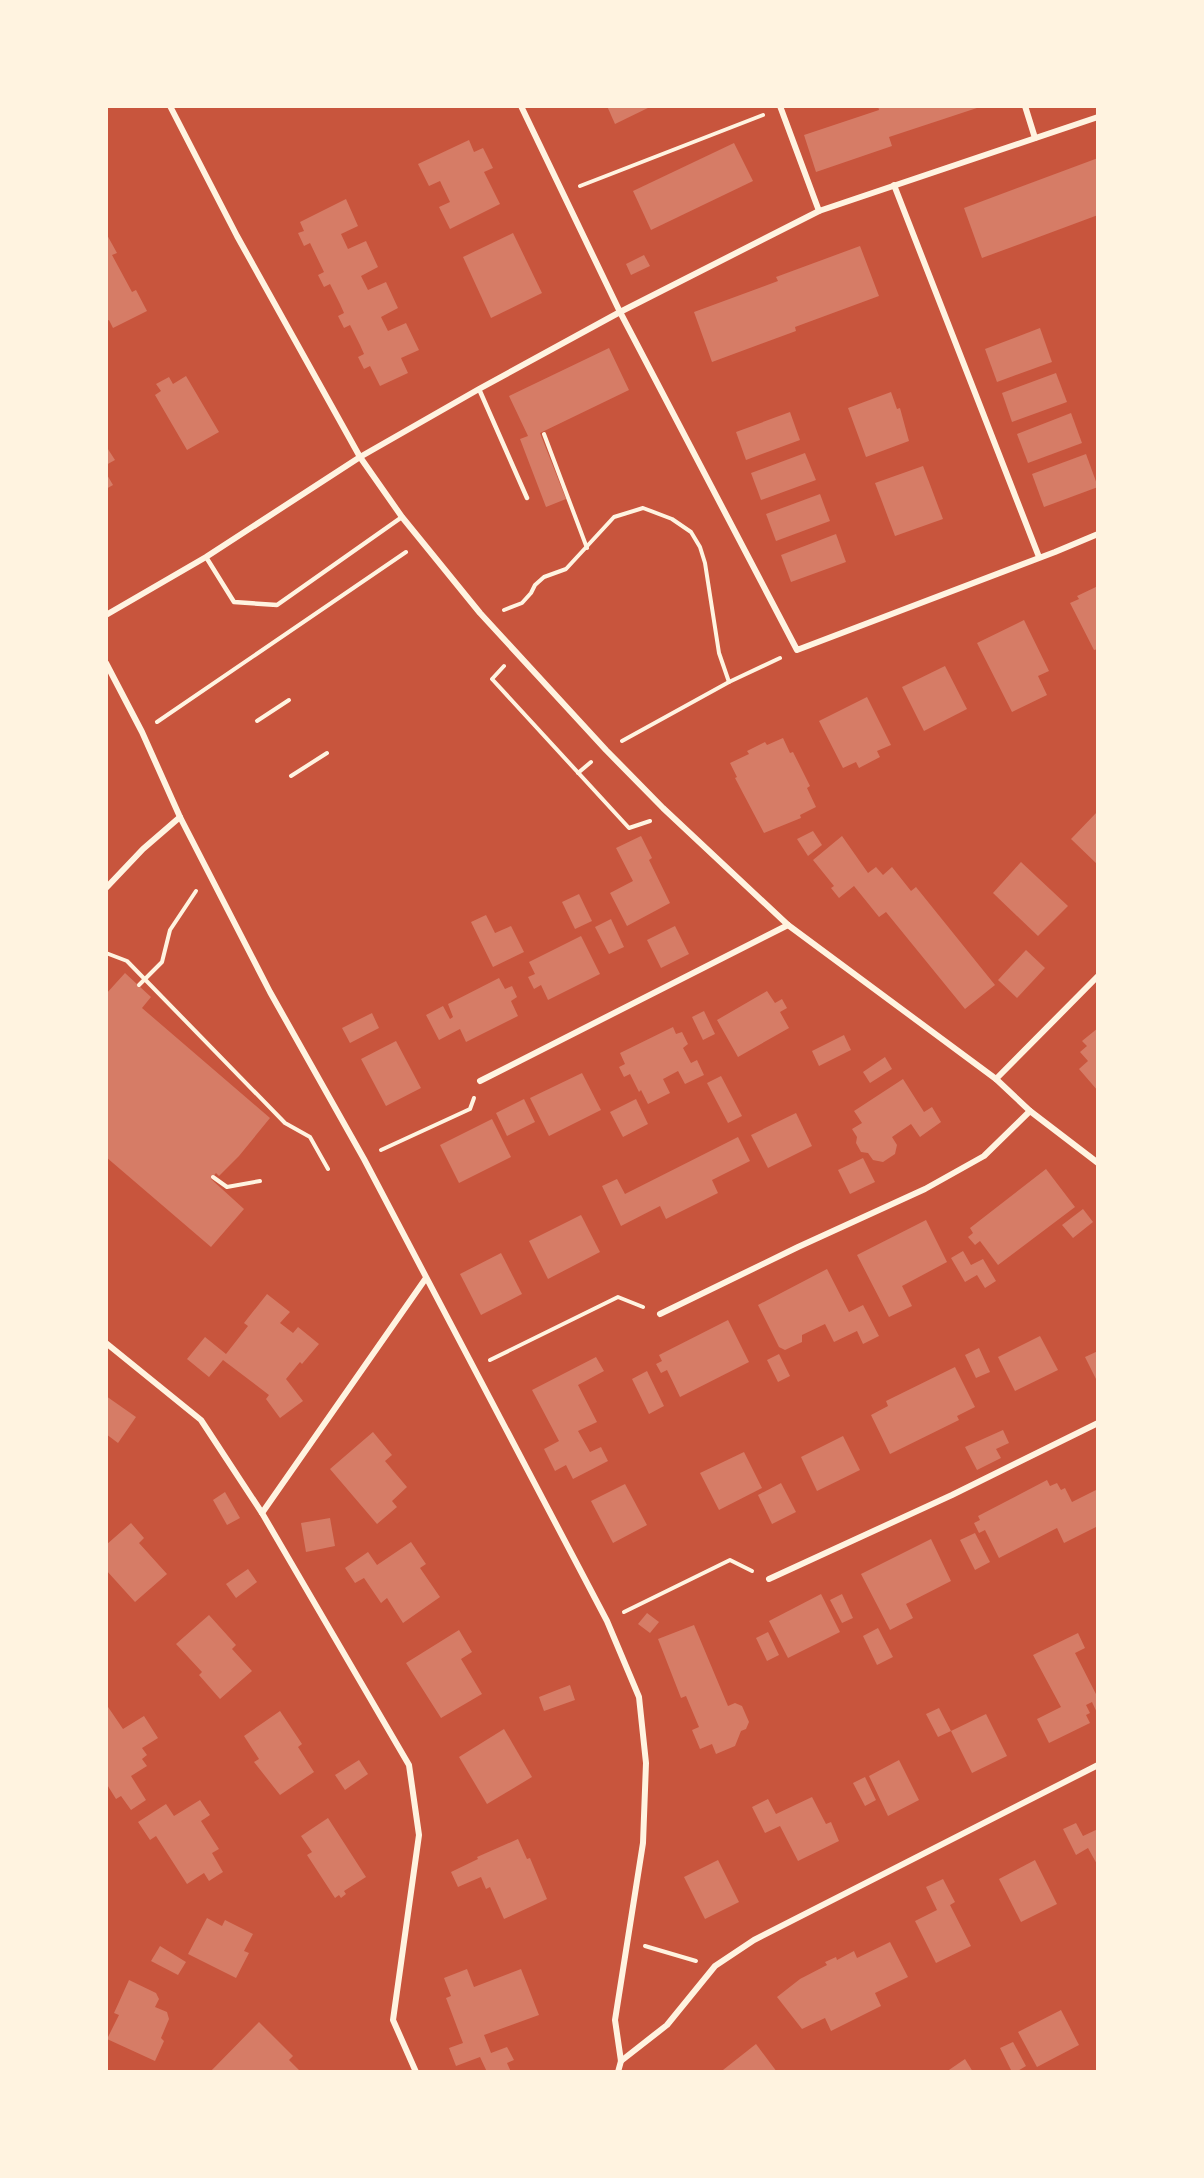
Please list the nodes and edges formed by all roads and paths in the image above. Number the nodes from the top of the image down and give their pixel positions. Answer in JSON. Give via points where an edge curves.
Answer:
{"nodes":[{"id":1,"x":170,"y":106,"type":"edge"},
{"id":2,"x":521,"y":106,"type":"edge"},
{"id":3,"x":1025,"y":106,"type":"edge"},
{"id":4,"x":781,"y":107,"type":"edge"},
{"id":5,"x":1098,"y":117,"type":"edge"},
{"id":6,"x":1035,"y":138,"type":"junction"},
{"id":7,"x":894,"y":185,"type":"junction"},
{"id":8,"x":563,"y":192,"type":"junction"},
{"id":9,"x":819,"y":211,"type":"junction"},
{"id":10,"x":620,"y":312,"type":"junction"},
{"id":11,"x":479,"y":389,"type":"junction"},
{"id":12,"x":544,"y":434,"type":"dead end"},
{"id":13,"x":360,"y":457,"type":"junction"},
{"id":14,"x":527,"y":498,"type":"dead end"},
{"id":15,"x":402,"y":517,"type":"junction"},
{"id":16,"x":1098,"y":534,"type":"edge"},
{"id":17,"x":421,"y":541,"type":"junction"},
{"id":18,"x":587,"y":548,"type":"junction"},
{"id":19,"x":206,"y":557,"type":"junction"},
{"id":20,"x":1039,"y":557,"type":"junction"},
{"id":21,"x":503,"y":610,"type":"dead end"},
{"id":22,"x":106,"y":615,"type":"edge"},
{"id":23,"x":797,"y":650,"type":"junction"},
{"id":24,"x":516,"y":651,"type":"junction"},
{"id":25,"x":106,"y":663,"type":"edge"},
{"id":26,"x":729,"y":682,"type":"junction"},
{"id":27,"x":289,"y":700,"type":"dead end"},
{"id":28,"x":257,"y":721,"type":"dead end"},
{"id":29,"x":142,"y":732,"type":"junction"},
{"id":30,"x":606,"y":750,"type":"junction"},
{"id":31,"x":327,"y":753,"type":"dead end"},
{"id":32,"x":291,"y":776,"type":"dead end"},
{"id":33,"x":671,"y":815,"type":"junction"},
{"id":34,"x":180,"y":817,"type":"junction"},
{"id":35,"x":209,"y":871,"type":"junction"},
{"id":36,"x":106,"y":888,"type":"edge"},
{"id":37,"x":788,"y":925,"type":"junction"},
{"id":38,"x":106,"y":953,"type":"edge"},
{"id":39,"x":1098,"y":976,"type":"edge"},
{"id":40,"x":146,"y":979,"type":"junction"},
{"id":41,"x":139,"y":986,"type":"dead end"},
{"id":42,"x":996,"y":1080,"type":"junction"},
{"id":43,"x":480,"y":1081,"type":"joint"},
{"id":44,"x":1030,"y":1111,"type":"junction"},
{"id":45,"x":364,"y":1158,"type":"junction"},
{"id":46,"x":1098,"y":1163,"type":"edge"},
{"id":47,"x":328,"y":1169,"type":"dead end"},
{"id":48,"x":213,"y":1177,"type":"dead end"},
{"id":49,"x":260,"y":1181,"type":"dead end"},
{"id":50,"x":426,"y":1278,"type":"junction"},
{"id":51,"x":660,"y":1314,"type":"joint"},
{"id":52,"x":106,"y":1343,"type":"edge"},
{"id":53,"x":473,"y":1368,"type":"junction"},
{"id":54,"x":1098,"y":1423,"type":"edge"},
{"id":55,"x":262,"y":1513,"type":"junction"},
{"id":56,"x":769,"y":1579,"type":"joint"},
{"id":57,"x":607,"y":1621,"type":"junction"},
{"id":58,"x":1098,"y":1765,"type":"edge"},
{"id":59,"x":627,"y":1941,"type":"junction"},
{"id":60,"x":716,"y":1966,"type":"junction"},
{"id":61,"x":621,"y":2061,"type":"junction"},
{"id":62,"x":416,"y":2072,"type":"edge"},
{"id":63,"x":618,"y":2072,"type":"edge"}],
"edges":[{"from":1,"to":13,"type":"street"},
{"from":2,"to":8,"type":"street"},
{"from":3,"to":6,"type":"street"},
{"from":4,"to":8,"type":"path"},
{"from":4,"to":9,"type":"street"},
{"from":5,"to":6,"type":"street"},
{"from":6,"to":7,"type":"street"},
{"from":7,"to":9,"type":"street"},
{"from":7,"to":20,"type":"street"},
{"from":8,"to":10,"type":"street"},
{"from":9,"to":10,"type":"street"},
{"from":10,"to":11,"type":"street"},
{"from":10,"to":23,"type":"street"},
{"from":11,"to":13,"type":"street"},
{"from":11,"to":14,"type":"lane"},
{"from":12,"to":18,"type":"path"},
{"from":13,"to":15,"type":"street"},
{"from":13,"to":19,"type":"street"},
{"from":15,"to":17,"type":"street"},
{"from":15,"to":19,"type":"lane","via":[[277,605],[234,602]]},
{"from":16,"to":20,"type":"street"},
{"from":17,"to":24,"type":"street"},
{"from":17,"to":29,"type":"path"},
{"from":18,"to":21,"type":"path","via":[[566,569],[544,577],[522,603]]},
{"from":18,"to":26,"type":"path","via":[[614,517],[643,508],[672,519],[691,532],[705,563],[719,653]]},
{"from":19,"to":22,"type":"street"},
{"from":20,"to":23,"type":"street"},
{"from":23,"to":26,"type":"path"},
{"from":24,"to":30,"type":"street"},
{"from":24,"to":33,"type":"path","via":[[492,679],[628,828]]},
{"from":25,"to":29,"type":"street"},
{"from":26,"to":30,"type":"path"},
{"from":27,"to":28,"type":"path"},
{"from":29,"to":34,"type":"street"},
{"from":30,"to":33,"type":"street"},
{"from":31,"to":32,"type":"path"},
{"from":33,"to":37,"type":"street"},
{"from":34,"to":35,"type":"street"},
{"from":34,"to":36,"type":"street"},
{"from":35,"to":40,"type":"path","via":[[170,930],[162,962]]},
{"from":35,"to":45,"type":"street","via":[[275,1000]]},
{"from":37,"to":42,"type":"street"},
{"from":37,"to":43,"type":"street"},
{"from":38,"to":40,"type":"path","via":[[127,961]]},
{"from":39,"to":42,"type":"street"},
{"from":40,"to":41,"type":"path"},
{"from":40,"to":47,"type":"path","via":[[285,1123],[310,1137]]},
{"from":42,"to":44,"type":"street"},
{"from":43,"to":45,"type":"path","via":[[470,1109]]},
{"from":44,"to":46,"type":"street"},
{"from":44,"to":51,"type":"street","via":[[984,1156],[925,1189]]},
{"from":45,"to":50,"type":"street"},
{"from":48,"to":49,"type":"path","via":[[227,1187]]},
{"from":50,"to":53,"type":"street"},
{"from":50,"to":55,"type":"street"},
{"from":51,"to":53,"type":"path","via":[[618,1296]]},
{"from":52,"to":55,"type":"street","via":[[201,1420]]},
{"from":53,"to":57,"type":"street"},
{"from":54,"to":56,"type":"street"},
{"from":55,"to":62,"type":"street","via":[[409,1765],[418,1835],[393,2020]]},
{"from":56,"to":57,"type":"path","via":[[730,1560]]},
{"from":57,"to":59,"type":"street","via":[[639,1696],[646,1763],[643,1843]]},
{"from":58,"to":60,"type":"street","via":[[754,1940]]},
{"from":59,"to":60,"type":"path"},
{"from":59,"to":61,"type":"street","via":[[615,2020]]},
{"from":60,"to":61,"type":"street","via":[[667,2025]]},
{"from":61,"to":63,"type":"street"}]}
